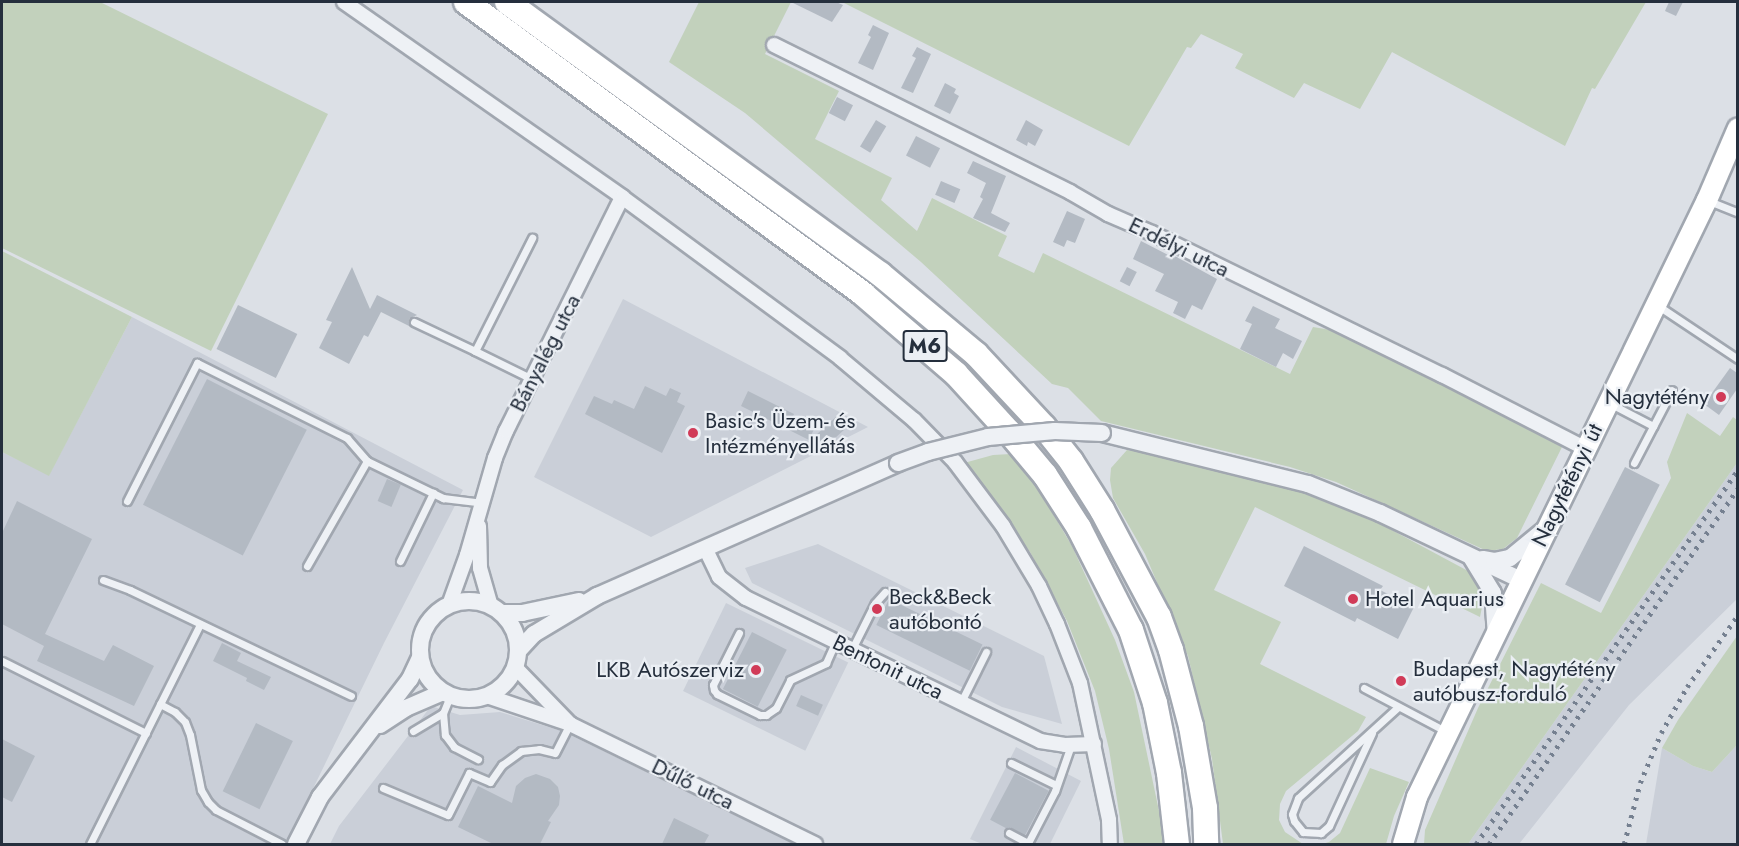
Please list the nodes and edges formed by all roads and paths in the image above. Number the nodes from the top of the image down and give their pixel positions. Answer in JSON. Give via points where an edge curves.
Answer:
{"nodes":[{"id":1,"x":344,"y":2,"type":"edge"},
{"id":2,"x":466,"y":2,"type":"edge"},
{"id":3,"x":507,"y":2,"type":"edge"},
{"id":4,"x":774,"y":45,"type":"dead end"},
{"id":5,"x":1737,"y":128,"type":"edge"},
{"id":6,"x":622,"y":197,"type":"junction"},
{"id":7,"x":1707,"y":200,"type":"junction"},
{"id":8,"x":1737,"y":213,"type":"edge"},
{"id":9,"x":532,"y":238,"type":"dead end"},
{"id":10,"x":1655,"y":303,"type":"junction"},
{"id":11,"x":414,"y":322,"type":"dead end"},
{"id":12,"x":475,"y":351,"type":"junction"},
{"id":13,"x":1737,"y":359,"type":"edge"},
{"id":14,"x":532,"y":379,"type":"junction"},
{"id":15,"x":1672,"y":390,"type":"dead end"},
{"id":16,"x":1607,"y":402,"type":"junction"},
{"id":17,"x":1653,"y":426,"type":"junction"},
{"id":18,"x":1584,"y":448,"type":"junction"},
{"id":19,"x":367,"y":461,"type":"junction"},
{"id":20,"x":1634,"y":463,"type":"dead end"},
{"id":21,"x":433,"y":493,"type":"junction"},
{"id":22,"x":127,"y":501,"type":"dead end"},
{"id":23,"x":480,"y":508,"type":"junction"},
{"id":24,"x":1546,"y":529,"type":"junction"},
{"id":25,"x":706,"y":550,"type":"junction"},
{"id":26,"x":1470,"y":556,"type":"junction"},
{"id":27,"x":400,"y":561,"type":"dead end"},
{"id":28,"x":307,"y":566,"type":"dead end"},
{"id":29,"x":103,"y":580,"type":"dead end"},
{"id":30,"x":1521,"y":580,"type":"junction"},
{"id":31,"x":885,"y":592,"type":"dead end"},
{"id":32,"x":597,"y":596,"type":"junction"},
{"id":33,"x":449,"y":605,"type":"junction"},
{"id":34,"x":496,"y":609,"type":"junction"},
{"id":35,"x":201,"y":624,"type":"junction"},
{"id":36,"x":1496,"y":632,"type":"junction"},
{"id":37,"x":738,"y":633,"type":"dead end"},
{"id":38,"x":836,"y":641,"type":"junction"},
{"id":39,"x":852,"y":649,"type":"junction"},
{"id":40,"x":519,"y":650,"type":"junction"},
{"id":41,"x":986,"y":652,"type":"dead end"},
{"id":42,"x":420,"y":658,"type":"junction"},
{"id":43,"x":2,"y":661,"type":"edge"},
{"id":44,"x":515,"y":667,"type":"junction"},
{"id":45,"x":1364,"y":688,"type":"dead end"},
{"id":46,"x":447,"y":694,"type":"junction"},
{"id":47,"x":351,"y":696,"type":"dead end"},
{"id":48,"x":487,"y":696,"type":"junction"},
{"id":49,"x":961,"y":702,"type":"junction"},
{"id":50,"x":160,"y":704,"type":"junction"},
{"id":51,"x":1398,"y":707,"type":"junction"},
{"id":52,"x":443,"y":713,"type":"junction"},
{"id":53,"x":570,"y":724,"type":"junction"},
{"id":54,"x":413,"y":731,"type":"dead end"},
{"id":55,"x":1448,"y":732,"type":"junction"},
{"id":56,"x":146,"y":733,"type":"junction"},
{"id":57,"x":1372,"y":733,"type":"junction"},
{"id":58,"x":366,"y":736,"type":"junction"},
{"id":59,"x":1094,"y":744,"type":"junction"},
{"id":60,"x":1071,"y":745,"type":"junction"},
{"id":61,"x":478,"y":759,"type":"dead end"},
{"id":62,"x":1011,"y":763,"type":"dead end"},
{"id":63,"x":1056,"y":785,"type":"junction"},
{"id":64,"x":383,"y":788,"type":"dead end"},
{"id":65,"x":1009,"y":833,"type":"dead end"},
{"id":66,"x":90,"y":844,"type":"edge"},
{"id":67,"x":282,"y":844,"type":"edge"},
{"id":68,"x":296,"y":844,"type":"edge"},
{"id":69,"x":816,"y":844,"type":"edge"},
{"id":70,"x":1110,"y":844,"type":"edge"},
{"id":71,"x":1177,"y":844,"type":"edge"},
{"id":72,"x":1206,"y":844,"type":"edge"},
{"id":73,"x":1403,"y":844,"type":"edge"}],
"edges":[{"from":1,"to":6,"type":"street"},
{"from":2,"to":71,"type":"highway","number":"M6","via":[[863,294],[950,368],[1009,432],[1065,504],[1131,630],[1155,704]]},
{"from":3,"to":72,"type":"highway","number":"M6","via":[[880,274],[976,354],[1044,427],[1102,510],[1159,617],[1191,726],[1205,808]]},
{"from":4,"to":18,"type":"street","name":"Erdélyi utca"},
{"from":5,"to":7,"type":"main road","name":"Nagytétényi út"},
{"from":6,"to":14,"type":"street","name":"Bányalég utca"},
{"from":6,"to":59,"type":"street","via":[[848,364],[914,420],[955,462],[1003,526],[1039,586],[1080,683]]},
{"from":7,"to":8,"type":"lane"},
{"from":7,"to":10,"type":"main road","name":"Nagytétényi út"},
{"from":9,"to":12,"type":"lane"},
{"from":10,"to":13,"type":"lane"},
{"from":10,"to":16,"type":"main road","name":"Nagytétényi út"},
{"from":11,"to":12,"type":"lane"},
{"from":12,"to":14,"type":"lane"},
{"from":14,"to":23,"type":"street","name":"Bányalég utca","via":[[498,449]]},
{"from":15,"to":17,"type":"lane"},
{"from":16,"to":17,"type":"lane"},
{"from":16,"to":18,"type":"main road","name":"Nagytétényi út"},
{"from":17,"to":20,"type":"lane"},
{"from":18,"to":24,"type":"main road","name":"Nagytétényi út"},
{"from":19,"to":21,"type":"lane"},
{"from":19,"to":22,"type":"lane","via":[[347,438],[197,363]]},
{"from":19,"to":28,"type":"lane"},
{"from":21,"to":23,"type":"lane"},
{"from":21,"to":27,"type":"lane"},
{"from":23,"to":33,"type":"street","name":"Bányalég utca"},
{"from":23,"to":34,"type":"street","name":"Bányalég utca","via":[[480,568]]},
{"from":24,"to":26,"type":"street","via":[[1510,558],[1494,561]]},
{"from":24,"to":30,"type":"main road","name":"Nagytétényi út"},
{"from":25,"to":26,"type":"street","bridge":true,"via":[[928,452],[988,437],[1055,431],[1102,433],[1308,484]]},
{"from":25,"to":32,"type":"street"},
{"from":25,"to":38,"type":"street","name":"Bentonit utca","via":[[719,577],[732,590]]},
{"from":26,"to":30,"type":"street"},
{"from":26,"to":36,"type":"street","via":[[1493,593]]},
{"from":29,"to":35,"type":"lane"},
{"from":30,"to":36,"type":"main road","name":"Nagytétényi út"},
{"from":31,"to":39,"type":"lane","via":[[875,603]]},
{"from":32,"to":34,"type":"street","via":[[522,613]]},
{"from":32,"to":40,"type":"street","via":[[534,634]]},
{"from":33,"to":34,"type":"street","via":[[470,601]]},
{"from":33,"to":42,"type":"street","name":"Bányalég utca","via":[[429,621],[420,645]]},
{"from":34,"to":40,"type":"street","name":"Bányalég utca","via":[[517,636]]},
{"from":35,"to":47,"type":"lane"},
{"from":35,"to":50,"type":"lane"},
{"from":36,"to":55,"type":"main road","name":"Nagytétényi út"},
{"from":37,"to":38,"type":"lane","via":[[714,690],[760,715],[776,708],[790,680],[826,663]]},
{"from":38,"to":39,"type":"street","name":"Bentonit utca"},
{"from":39,"to":49,"type":"street","name":"Bentonit utca"},
{"from":40,"to":44,"type":"street"},
{"from":41,"to":49,"type":"lane"},
{"from":42,"to":46,"type":"street","via":[[428,677]]},
{"from":42,"to":58,"type":"street","name":"Bányalég utca","via":[[410,679]]},
{"from":43,"to":56,"type":"lane"},
{"from":44,"to":48,"type":"street","via":[[509,680]]},
{"from":44,"to":53,"type":"street","name":"Dűlő utca"},
{"from":45,"to":51,"type":"lane"},
{"from":46,"to":48,"type":"street","name":"Bányalég utca","via":[[475,700]]},
{"from":46,"to":52,"type":"lane"},
{"from":46,"to":58,"type":"street","name":"Bányalég utca","via":[[429,696]]},
{"from":48,"to":53,"type":"street","name":"Dűlő utca"},
{"from":49,"to":60,"type":"street","name":"Bentonit utca","via":[[1040,741]]},
{"from":50,"to":56,"type":"lane"},
{"from":50,"to":67,"type":"lane","via":[[185,722],[201,790],[208,802],[216,810]]},
{"from":51,"to":55,"type":"lane"},
{"from":51,"to":57,"type":"lane"},
{"from":52,"to":54,"type":"lane"},
{"from":52,"to":61,"type":"lane","via":[[449,742],[463,754]]},
{"from":53,"to":64,"type":"lane","via":[[555,753],[539,749],[521,751],[502,765],[490,782],[469,773],[448,815]]},
{"from":53,"to":69,"type":"street","name":"Dűlő utca"},
{"from":55,"to":73,"type":"main road","name":"Nagytétényi út","via":[[1417,797]]},
{"from":56,"to":66,"type":"lane"},
{"from":57,"to":57,"type":"lane","via":[[1298,798],[1292,814],[1303,832],[1321,833],[1329,826]]},
{"from":58,"to":68,"type":"street","name":"Bányalég utca","via":[[320,797]]},
{"from":59,"to":60,"type":"street","name":"Bentonit utca"},
{"from":59,"to":70,"type":"street"},
{"from":60,"to":63,"type":"lane"},
{"from":62,"to":63,"type":"lane"},
{"from":63,"to":65,"type":"lane","via":[[1028,843]]}]}
